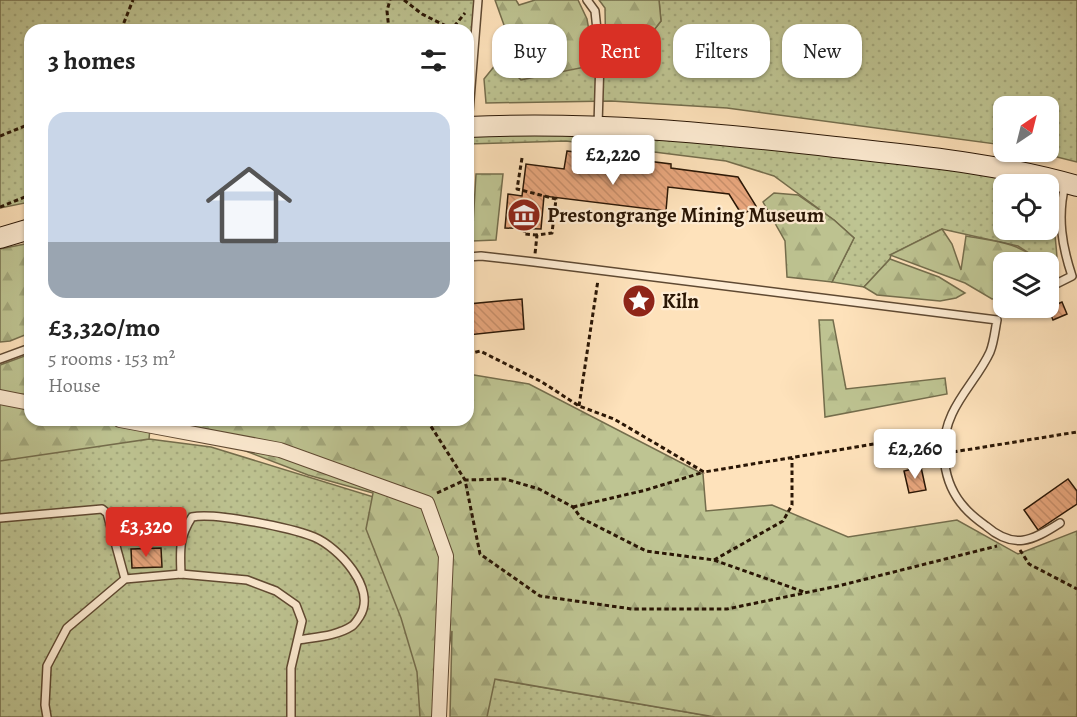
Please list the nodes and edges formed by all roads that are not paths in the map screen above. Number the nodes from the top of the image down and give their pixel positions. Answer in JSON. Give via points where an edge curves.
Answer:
{"nodes":[{"id":1,"x":478,"y":0,"type":"edge"},
{"id":2,"x":587,"y":0,"type":"edge"},
{"id":3,"x":474,"y":51,"type":"edge"},
{"id":4,"x":598,"y":125,"type":"junction"},
{"id":5,"x":474,"y":127,"type":"edge"},
{"id":6,"x":1071,"y":184,"type":"edge"},
{"id":7,"x":24,"y":231,"type":"edge"},
{"id":8,"x":0,"y":238,"type":"edge"},
{"id":9,"x":474,"y":257,"type":"edge"},
{"id":10,"x":1075,"y":274,"type":"edge"},
{"id":11,"x":1059,"y":282,"type":"edge"},
{"id":12,"x":24,"y":350,"type":"edge"},
{"id":13,"x":0,"y":359,"type":"edge"},
{"id":14,"x":0,"y":397,"type":"edge"},
{"id":15,"x":24,"y":402,"type":"edge"},
{"id":16,"x":152,"y":426,"type":"edge"},
{"id":17,"x":0,"y":518,"type":"edge"},
{"id":18,"x":1059,"y":523,"type":"dead end"},
{"id":19,"x":181,"y":574,"type":"junction"},
{"id":20,"x":124,"y":579,"type":"junction"},
{"id":21,"x":299,"y":640,"type":"junction"},
{"id":22,"x":47,"y":717,"type":"edge"},
{"id":23,"x":291,"y":717,"type":"edge"},
{"id":24,"x":439,"y":717,"type":"edge"}],
"edges":[{"from":1,"to":3,"type":"lane"},
{"from":2,"to":4,"type":"lane","via":[[595,11],[600,59]]},
{"from":4,"to":5,"type":"main road"},
{"from":4,"to":6,"type":"main road","via":[[723,134],[943,159]]},
{"from":6,"to":10,"type":"lane","via":[[1060,222],[1064,250]]},
{"from":7,"to":8,"type":"main road"},
{"from":9,"to":18,"type":"lane","via":[[997,320],[991,351],[951,414],[942,454],[949,482],[964,508],[988,529],[1014,542],[1037,538]]},
{"from":10,"to":11,"type":"lane"},
{"from":12,"to":13,"type":"lane"},
{"from":14,"to":15,"type":"street"},
{"from":16,"to":24,"type":"street","via":[[280,450],[427,503],[446,556]]},
{"from":17,"to":20,"type":"lane","via":[[102,509],[107,513]]},
{"from":19,"to":20,"type":"lane"},
{"from":19,"to":21,"type":"lane","via":[[247,580],[276,591],[296,605],[302,621]]},
{"from":19,"to":21,"type":"lane","via":[[183,531],[192,517],[203,515],[314,537],[332,547],[349,563],[362,588],[365,608],[353,626]]},
{"from":20,"to":22,"type":"lane","via":[[67,628],[47,666]]},
{"from":21,"to":23,"type":"lane","via":[[291,668]]}]}
